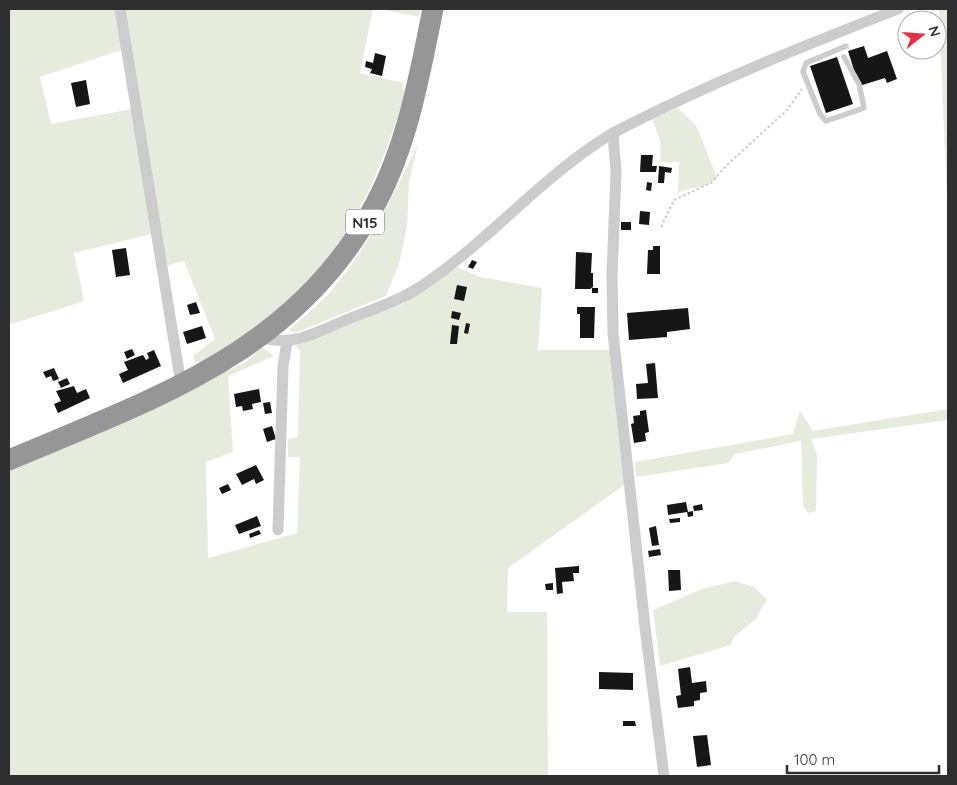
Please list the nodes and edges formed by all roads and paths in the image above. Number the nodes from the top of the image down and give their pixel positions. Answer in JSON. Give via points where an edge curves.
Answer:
{"nodes":[{"id":1,"x":120,"y":9,"type":"edge"},
{"id":2,"x":434,"y":9,"type":"edge"},
{"id":3,"x":898,"y":9,"type":"edge"},
{"id":4,"x":822,"y":38,"type":"junction"},
{"id":5,"x":846,"y":46,"type":"dead end"},
{"id":6,"x":831,"y":52,"type":"junction"},
{"id":7,"x":844,"y":57,"type":"dead end"},
{"id":8,"x":808,"y":86,"type":"junction"},
{"id":9,"x":613,"y":133,"type":"junction"},
{"id":10,"x":660,"y":227,"type":"dead end"},
{"id":11,"x":261,"y":337,"type":"junction"},
{"id":12,"x":287,"y":342,"type":"junction"},
{"id":13,"x":181,"y":384,"type":"junction"},
{"id":14,"x":9,"y":460,"type":"edge"},
{"id":15,"x":278,"y":530,"type":"dead end"},
{"id":16,"x":664,"y":776,"type":"edge"}],
"edges":[{"from":1,"to":13,"type":"street"},
{"from":2,"to":11,"type":"highway","number":"N15","via":[[401,144],[378,200],[325,278],[295,310]]},
{"from":3,"to":4,"type":"street"},
{"from":4,"to":6,"type":"lane"},
{"from":4,"to":9,"type":"street","via":[[685,97]]},
{"from":5,"to":6,"type":"lane"},
{"from":6,"to":8,"type":"lane","via":[[806,63],[803,72]]},
{"from":7,"to":8,"type":"lane","via":[[858,84],[864,108],[826,120]]},
{"from":8,"to":10,"type":"path","via":[[802,88],[787,110],[711,183],[674,200]]},
{"from":9,"to":12,"type":"street","via":[[553,175],[452,263],[415,290]]},
{"from":9,"to":16,"type":"street","via":[[616,172],[613,333]]},
{"from":11,"to":12,"type":"street"},
{"from":11,"to":13,"type":"highway","number":"N15"},
{"from":12,"to":15,"type":"street","via":[[283,366]]},
{"from":13,"to":14,"type":"highway","number":"N15"}]}
